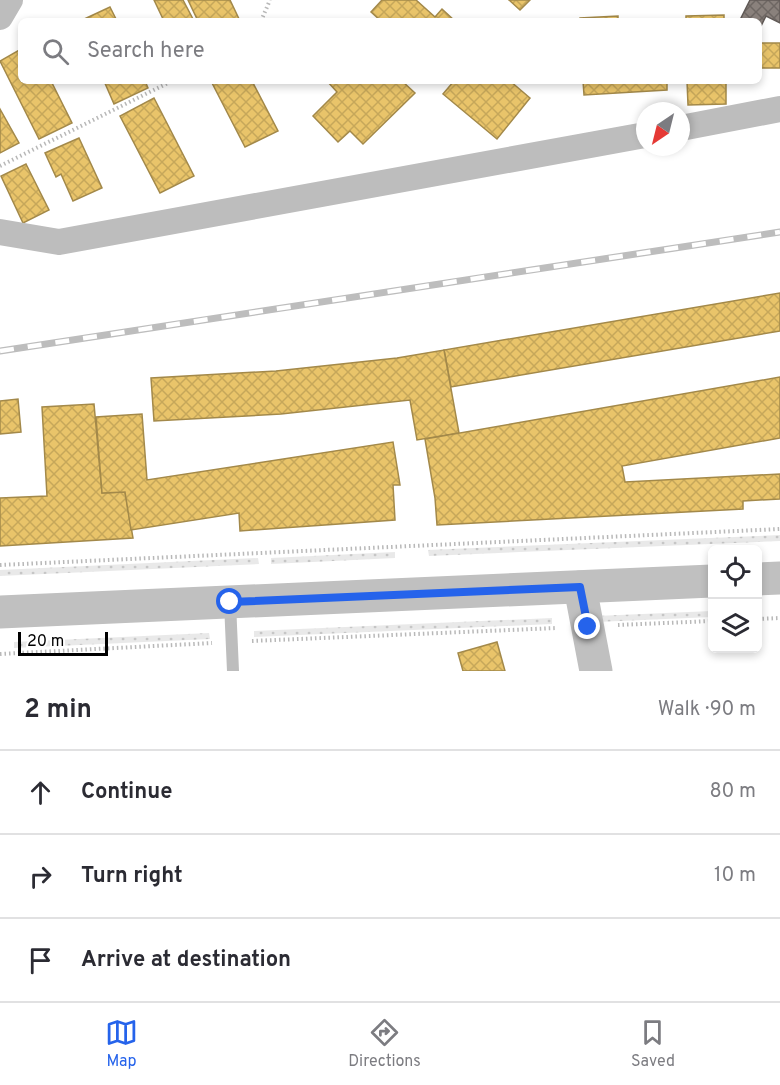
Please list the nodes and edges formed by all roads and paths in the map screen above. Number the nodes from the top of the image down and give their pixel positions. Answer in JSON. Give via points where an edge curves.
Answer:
{"nodes":[{"id":1,"x":10,"y":0,"type":"edge"},
{"id":2,"x":270,"y":0,"type":"edge"},
{"id":3,"x":0,"y":17,"type":"edge"},
{"id":4,"x":262,"y":18,"type":"edge"},
{"id":5,"x":166,"y":84,"type":"edge"},
{"id":6,"x":780,"y":109,"type":"edge"},
{"id":7,"x":690,"y":126,"type":"edge"},
{"id":8,"x":636,"y":137,"type":"edge"},
{"id":9,"x":0,"y":166,"type":"edge"},
{"id":10,"x":0,"y":232,"type":"edge"},
{"id":11,"x":780,"y":529,"type":"edge"},
{"id":12,"x":0,"y":564,"type":"edge"},
{"id":13,"x":780,"y":578,"type":"edge"},
{"id":14,"x":762,"y":579,"type":"edge"},
{"id":15,"x":708,"y":581,"type":"edge"},
{"id":16,"x":580,"y":587,"type":"junction"},
{"id":17,"x":230,"y":602,"type":"junction"},
{"id":18,"x":0,"y":612,"type":"edge"},
{"id":19,"x":780,"y":618,"type":"edge"},
{"id":20,"x":762,"y":620,"type":"edge"},
{"id":21,"x":708,"y":621,"type":"edge"},
{"id":22,"x":588,"y":627,"type":"junction"},
{"id":23,"x":233,"y":642,"type":"junction"},
{"id":24,"x":0,"y":654,"type":"edge"},
{"id":25,"x":233,"y":671,"type":"edge"},
{"id":26,"x":596,"y":671,"type":"edge"}],
"edges":[{"from":1,"to":3,"type":"street"},
{"from":2,"to":4,"type":"path"},
{"from":5,"to":9,"type":"path"},
{"from":6,"to":7,"type":"street"},
{"from":8,"to":10,"type":"street","via":[[59,242]]},
{"from":11,"to":12,"type":"path"},
{"from":13,"to":14,"type":"main road"},
{"from":15,"to":16,"type":"main road"},
{"from":16,"to":17,"type":"main road"},
{"from":16,"to":22,"type":"main road"},
{"from":17,"to":18,"type":"main road"},
{"from":17,"to":23,"type":"lane"},
{"from":19,"to":20,"type":"path"},
{"from":21,"to":22,"type":"path"},
{"from":22,"to":23,"type":"path"},
{"from":22,"to":26,"type":"main road"},
{"from":23,"to":24,"type":"path"},
{"from":23,"to":25,"type":"lane"}]}
